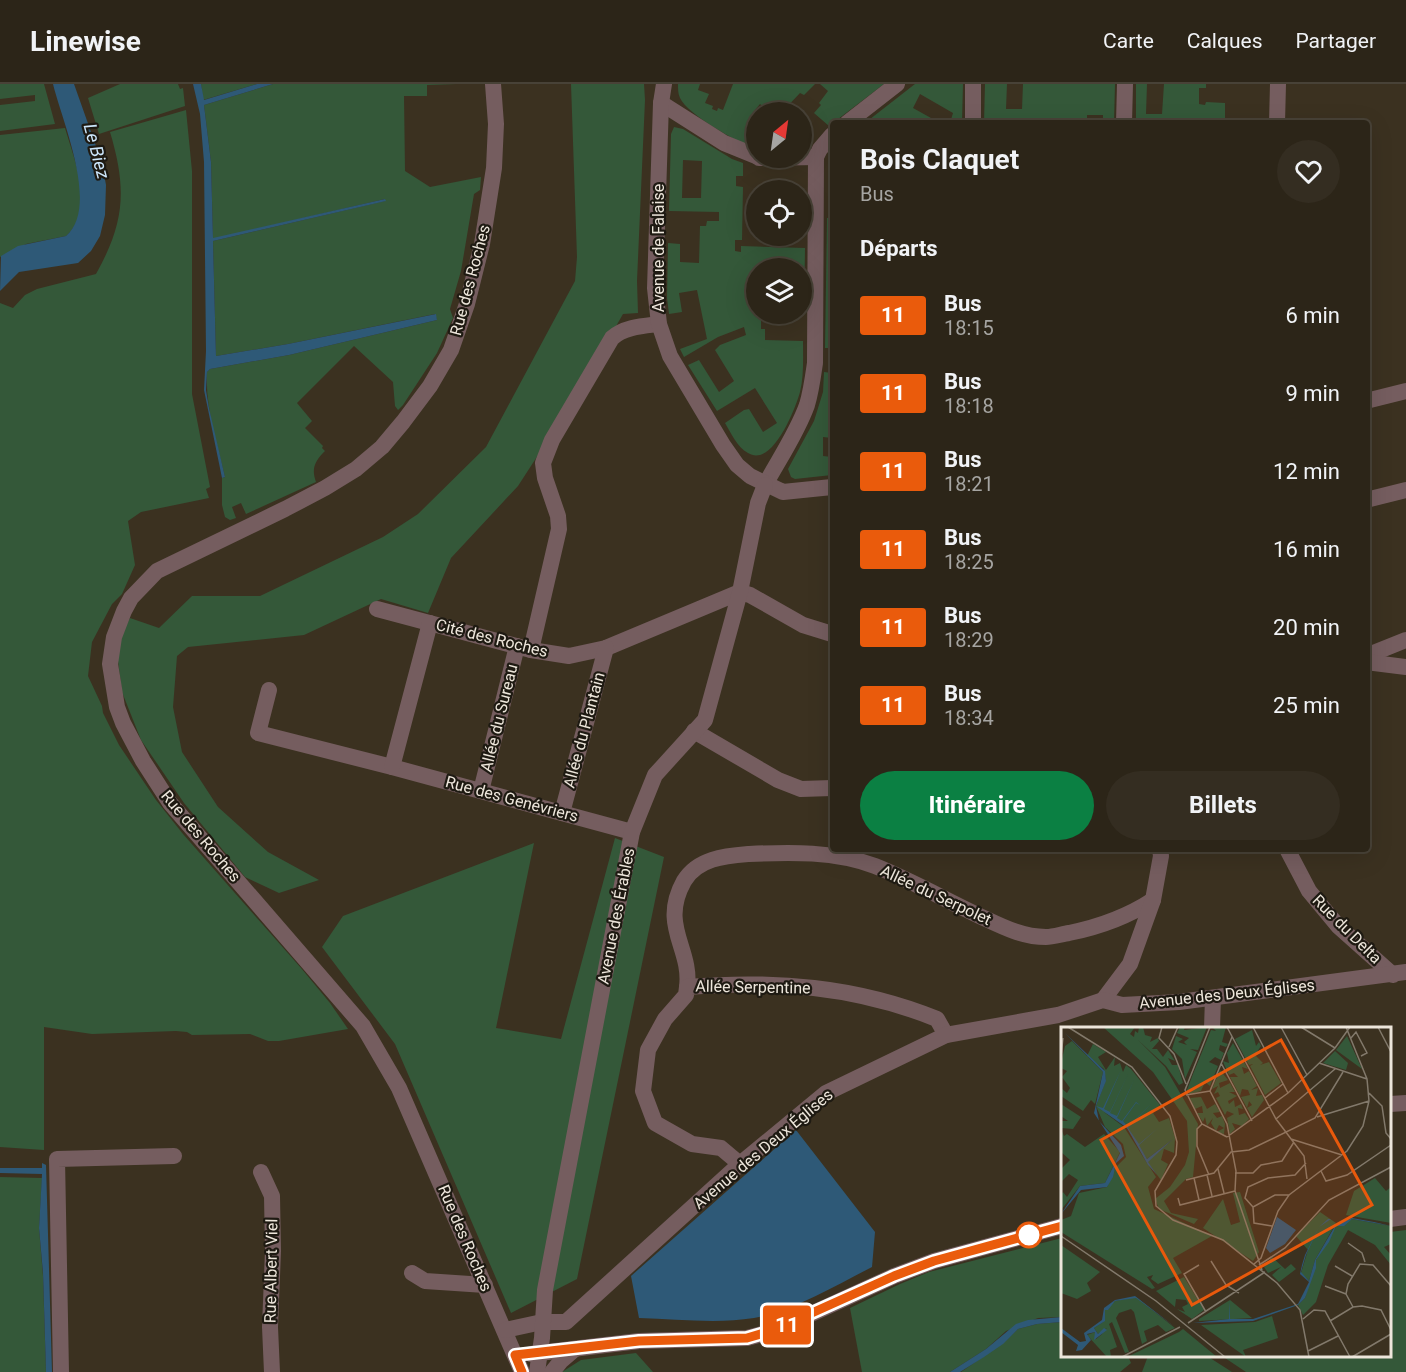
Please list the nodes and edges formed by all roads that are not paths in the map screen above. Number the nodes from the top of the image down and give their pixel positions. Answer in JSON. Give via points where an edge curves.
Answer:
{"nodes":[{"id":1,"x":493,"y":84,"type":"edge"},
{"id":2,"x":664,"y":84,"type":"edge"},
{"id":3,"x":897,"y":84,"type":"edge"},
{"id":4,"x":974,"y":84,"type":"edge"},
{"id":5,"x":1125,"y":84,"type":"edge"},
{"id":6,"x":1278,"y":84,"type":"edge"},
{"id":7,"x":661,"y":103,"type":"junction"},
{"id":8,"x":851,"y":120,"type":"edge"},
{"id":9,"x":973,"y":120,"type":"edge"},
{"id":10,"x":1124,"y":120,"type":"edge"},
{"id":11,"x":1277,"y":120,"type":"edge"},
{"id":12,"x":830,"y":137,"type":"edge"},
{"id":13,"x":746,"y":152,"type":"edge"},
{"id":14,"x":812,"y":157,"type":"edge"},
{"id":15,"x":816,"y":157,"type":"junction"},
{"id":16,"x":659,"y":324,"type":"junction"},
{"id":17,"x":1406,"y":391,"type":"edge"},
{"id":18,"x":1370,"y":400,"type":"edge"},
{"id":19,"x":765,"y":485,"type":"junction"},
{"id":20,"x":830,"y":487,"type":"edge"},
{"id":21,"x":1406,"y":490,"type":"edge"},
{"id":22,"x":1370,"y":499,"type":"edge"},
{"id":23,"x":740,"y":592,"type":"junction"},
{"id":24,"x":377,"y":609,"type":"dead end"},
{"id":25,"x":430,"y":623,"type":"junction"},
{"id":26,"x":830,"y":633,"type":"edge"},
{"id":27,"x":1406,"y":640,"type":"edge"},
{"id":28,"x":524,"y":648,"type":"junction"},
{"id":29,"x":606,"y":648,"type":"junction"},
{"id":30,"x":1370,"y":654,"type":"edge"},
{"id":31,"x":1370,"y":663,"type":"edge"},
{"id":32,"x":1406,"y":667,"type":"edge"},
{"id":33,"x":269,"y":690,"type":"dead end"},
{"id":34,"x":694,"y":731,"type":"junction"},
{"id":35,"x":392,"y":767,"type":"junction"},
{"id":36,"x":830,"y":788,"type":"edge"},
{"id":37,"x":481,"y":791,"type":"junction"},
{"id":38,"x":562,"y":813,"type":"junction"},
{"id":39,"x":632,"y":832,"type":"junction"},
{"id":40,"x":1160,"y":852,"type":"edge"},
{"id":41,"x":1289,"y":852,"type":"edge"},
{"id":42,"x":1153,"y":900,"type":"junction"},
{"id":43,"x":1400,"y":973,"type":"edge"},
{"id":44,"x":687,"y":987,"type":"junction"},
{"id":45,"x":1213,"y":998,"type":"junction"},
{"id":46,"x":1103,"y":1000,"type":"junction"},
{"id":47,"x":1212,"y":1027,"type":"edge"},
{"id":48,"x":946,"y":1035,"type":"junction"},
{"id":49,"x":1406,"y":1103,"type":"edge"},
{"id":50,"x":1391,"y":1104,"type":"edge"},
{"id":51,"x":174,"y":1156,"type":"dead end"},
{"id":52,"x":740,"y":1164,"type":"junction"},
{"id":53,"x":261,"y":1172,"type":"dead end"},
{"id":54,"x":1406,"y":1217,"type":"edge"},
{"id":55,"x":1391,"y":1219,"type":"edge"},
{"id":56,"x":1061,"y":1226,"type":"edge"},
{"id":57,"x":412,"y":1273,"type":"dead end"},
{"id":58,"x":485,"y":1285,"type":"junction"},
{"id":59,"x":543,"y":1322,"type":"junction"},
{"id":60,"x":505,"y":1330,"type":"junction"},
{"id":61,"x":575,"y":1349,"type":"junction"},
{"id":62,"x":540,"y":1353,"type":"junction"},
{"id":63,"x":515,"y":1355,"type":"junction"},
{"id":64,"x":61,"y":1372,"type":"edge"},
{"id":65,"x":272,"y":1372,"type":"edge"},
{"id":66,"x":522,"y":1372,"type":"edge"},
{"id":67,"x":537,"y":1372,"type":"edge"},
{"id":68,"x":552,"y":1372,"type":"edge"}],
"edges":[{"from":1,"to":58,"type":"street","name":"Rue des Roches","via":[[494,168],[482,244],[451,350],[430,386],[382,447],[356,469],[285,509],[157,571],[124,611],[114,637],[110,664],[123,723],[170,803],[363,1026],[399,1088]]},
{"from":2,"to":7,"type":"street","name":"Avenue de Falaise"},
{"from":3,"to":8,"type":"street"},
{"from":4,"to":9,"type":"street"},
{"from":5,"to":10,"type":"street"},
{"from":6,"to":11,"type":"street"},
{"from":7,"to":13,"type":"street","via":[[724,143]]},
{"from":7,"to":16,"type":"street","name":"Avenue de Falaise","via":[[655,288]]},
{"from":12,"to":15,"type":"street"},
{"from":14,"to":15,"type":"street"},
{"from":15,"to":19,"type":"street","name":"Avenue des Érables","via":[[813,380],[799,423]]},
{"from":16,"to":19,"type":"street","name":"Avenue de Falaise","via":[[673,361],[723,445],[737,465]]},
{"from":16,"to":28,"type":"street","name":"Allée du Sureau","via":[[630,328],[612,338],[552,440],[543,463],[559,529]]},
{"from":17,"to":18,"type":"street"},
{"from":19,"to":20,"type":"street","via":[[783,492]]},
{"from":19,"to":23,"type":"street","name":"Avenue des Érables"},
{"from":21,"to":22,"type":"street"},
{"from":23,"to":26,"type":"street","via":[[803,625]]},
{"from":23,"to":29,"type":"street","name":"Cité des Roches"},
{"from":23,"to":34,"type":"street","name":"Avenue des Érables","via":[[705,720]]},
{"from":24,"to":25,"type":"street","name":"Cité des Roches"},
{"from":25,"to":28,"type":"street","name":"Cité des Roches"},
{"from":25,"to":35,"type":"street"},
{"from":27,"to":30,"type":"street"},
{"from":28,"to":29,"type":"street","name":"Cité des Roches","via":[[569,656]]},
{"from":28,"to":37,"type":"street","name":"Allée du Sureau"},
{"from":29,"to":38,"type":"street","name":"Allée du Plantain"},
{"from":31,"to":32,"type":"street"},
{"from":33,"to":35,"type":"street","name":"Rue des Genévriers","via":[[258,734]]},
{"from":34,"to":36,"type":"street","via":[[778,780],[801,789]]},
{"from":34,"to":39,"type":"street","name":"Avenue des Érables","via":[[655,775]]},
{"from":35,"to":37,"type":"street","name":"Rue des Genévriers"},
{"from":37,"to":38,"type":"street","name":"Rue des Genévriers"},
{"from":38,"to":39,"type":"street","name":"Rue des Genévriers"},
{"from":39,"to":59,"type":"street","name":"Avenue des Érables","via":[[545,1290]]},
{"from":40,"to":42,"type":"street"},
{"from":41,"to":43,"type":"street","name":"Rue du Delta","via":[[1309,891],[1338,926]]},
{"from":42,"to":44,"type":"street","name":"Allée du Serpolet","via":[[1132,914],[1092,928],[1047,937],[1017,933],[874,866],[829,855],[723,856],[706,861],[685,880],[675,909],[674,927],[688,975]]},
{"from":42,"to":46,"type":"street","via":[[1130,964]]},
{"from":43,"to":45,"type":"street","name":"Avenue des Deux Églises"},
{"from":44,"to":48,"type":"street","name":"Allée Serpentine","via":[[802,986],[862,994],[937,1019]]},
{"from":44,"to":52,"type":"street","name":"Allée Serpentine","via":[[686,995],[665,1019],[648,1050],[643,1091],[655,1123],[692,1144],[721,1148]]},
{"from":45,"to":46,"type":"street","name":"Avenue des Deux Églises","via":[[1122,1005]]},
{"from":45,"to":47,"type":"street"},
{"from":46,"to":48,"type":"street","name":"Avenue des Deux Églises","via":[[1058,1015]]},
{"from":48,"to":52,"type":"street","name":"Avenue des Deux Églises","via":[[826,1093]]},
{"from":49,"to":50,"type":"street"},
{"from":51,"to":64,"type":"street","via":[[57,1159]]},
{"from":52,"to":59,"type":"street","name":"Avenue des Deux Églises","via":[[566,1322]]},
{"from":53,"to":65,"type":"street","name":"Rue Albert Viel","via":[[272,1196]]},
{"from":54,"to":55,"type":"street"},
{"from":56,"to":61,"type":"street","via":[[934,1261],[747,1338],[639,1341]]},
{"from":57,"to":58,"type":"street","via":[[425,1281]]},
{"from":58,"to":60,"type":"street","name":"Rue des Roches"},
{"from":59,"to":60,"type":"street","name":"Avenue des Deux Églises"},
{"from":59,"to":62,"type":"street","name":"Avenue des Érables"},
{"from":60,"to":63,"type":"street","name":"Rue des Roches"},
{"from":61,"to":62,"type":"street"},
{"from":61,"to":68,"type":"street"},
{"from":62,"to":63,"type":"street"},
{"from":62,"to":67,"type":"street","name":"Avenue des Érables"},
{"from":63,"to":66,"type":"street","name":"Rue des Roches"}]}
